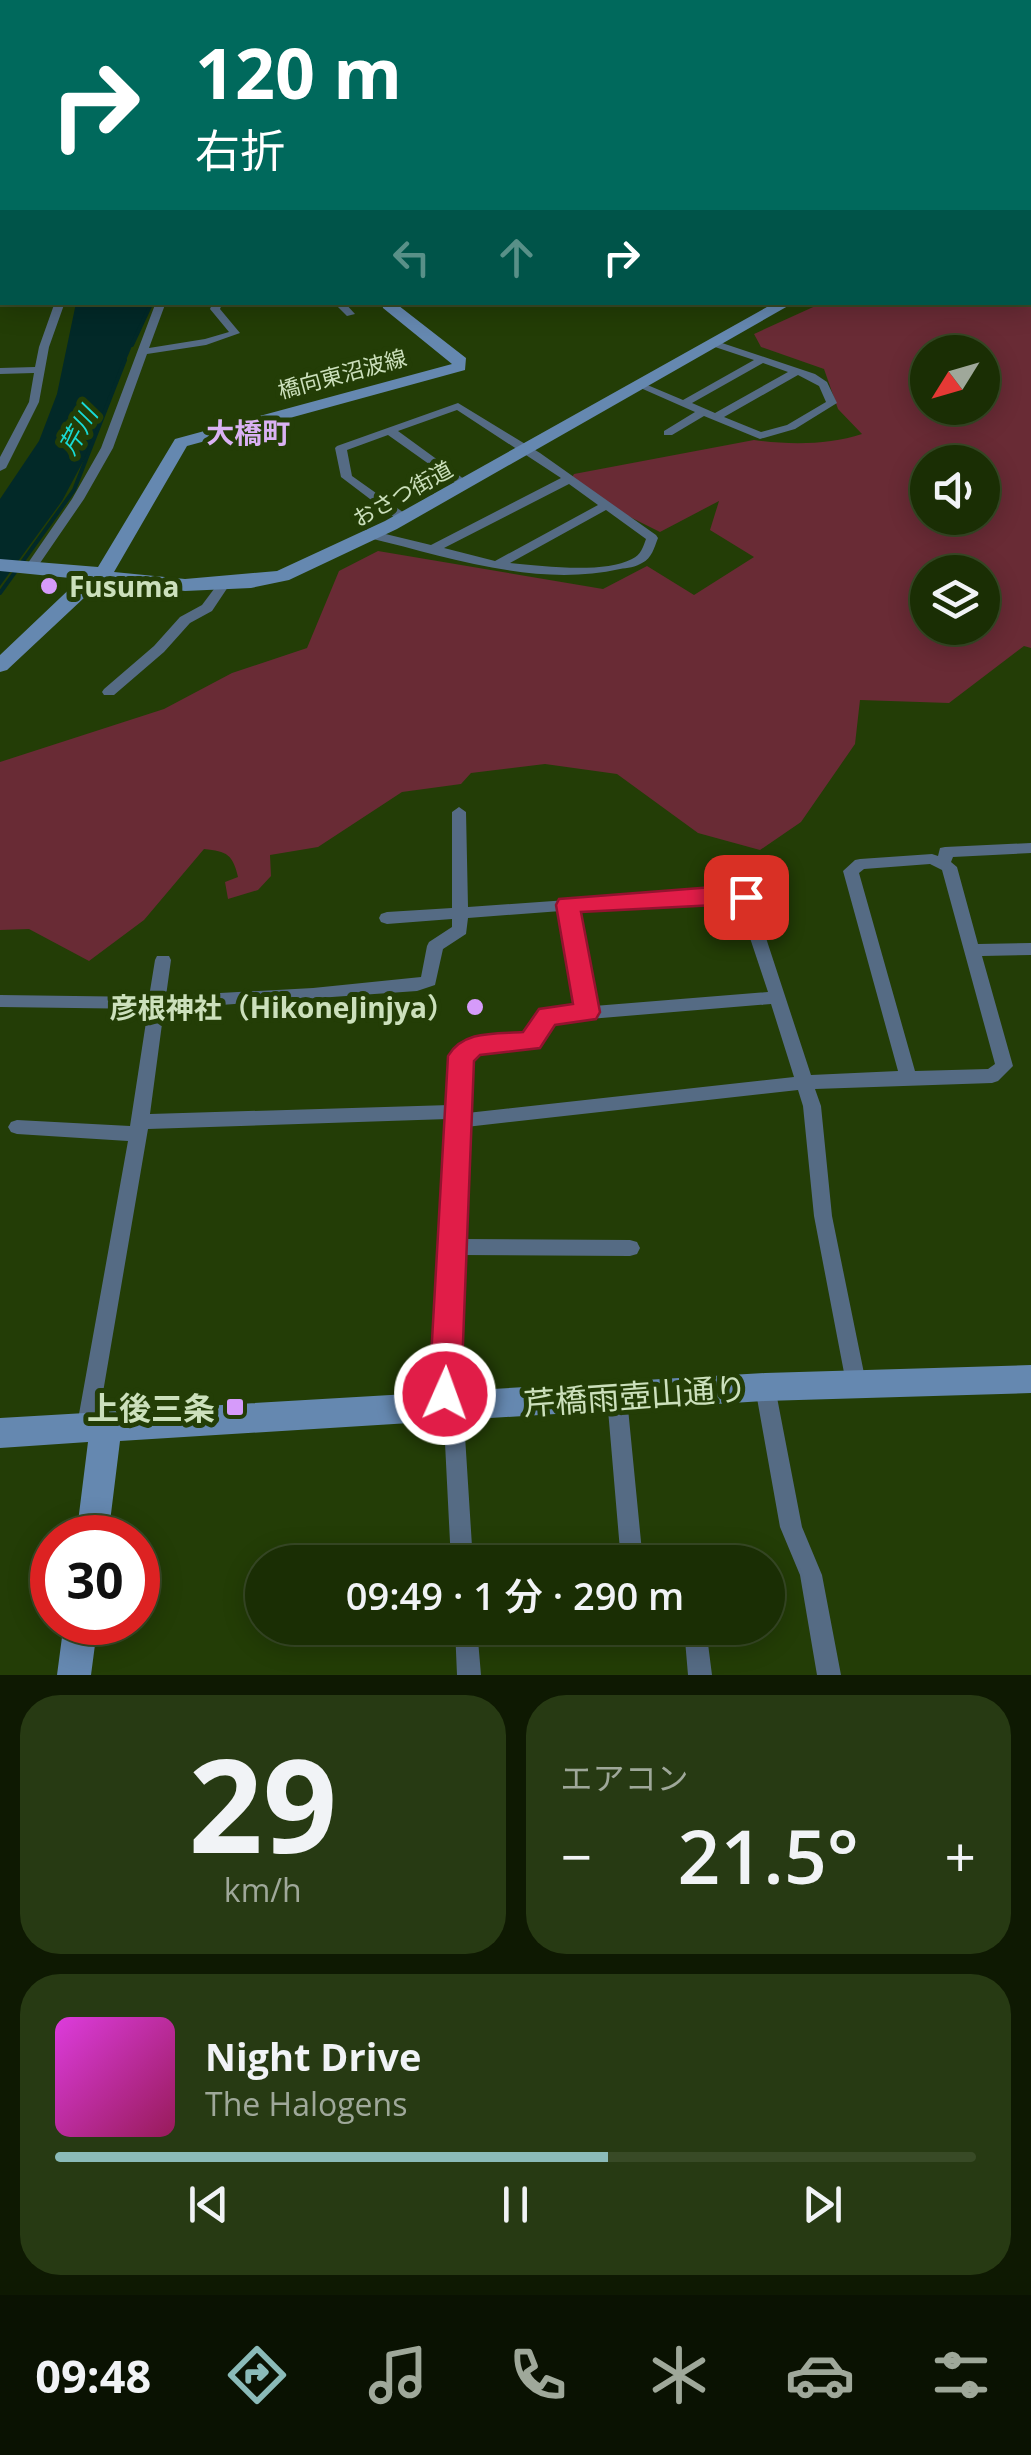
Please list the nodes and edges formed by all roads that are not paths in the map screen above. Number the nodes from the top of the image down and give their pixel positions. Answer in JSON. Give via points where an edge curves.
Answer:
{"nodes":[{"id":1,"x":59,"y":305,"type":"edge"},
{"id":2,"x":160,"y":305,"type":"edge"},
{"id":3,"x":216,"y":305,"type":"edge"},
{"id":4,"x":341,"y":305,"type":"edge"},
{"id":5,"x":393,"y":305,"type":"edge"},
{"id":6,"x":783,"y":305,"type":"edge"},
{"id":7,"x":350,"y":314,"type":"dead end"},
{"id":8,"x":716,"y":344,"type":"junction"},
{"id":9,"x":142,"y":352,"type":"junction"},
{"id":10,"x":764,"y":359,"type":"junction"},
{"id":11,"x":0,"y":370,"type":"edge"},
{"id":12,"x":38,"y":370,"type":"junction"},
{"id":13,"x":797,"y":370,"type":"junction"},
{"id":14,"x":641,"y":386,"type":"junction"},
{"id":15,"x":684,"y":404,"type":"junction"},
{"id":16,"x":703,"y":412,"type":"junction"},
{"id":17,"x":716,"y":418,"type":"junction"},
{"id":18,"x":390,"y":430,"type":"junction"},
{"id":19,"x":668,"y":433,"type":"dead end"},
{"id":20,"x":525,"y":450,"type":"junction"},
{"id":21,"x":0,"y":468,"type":"edge"},
{"id":22,"x":567,"y":480,"type":"junction"},
{"id":23,"x":464,"y":484,"type":"junction"},
{"id":24,"x":605,"y":506,"type":"junction"},
{"id":25,"x":403,"y":518,"type":"junction"},
{"id":26,"x":373,"y":535,"type":"junction"},
{"id":27,"x":435,"y":548,"type":"junction"},
{"id":28,"x":497,"y":565,"type":"junction"},
{"id":29,"x":0,"y":566,"type":"edge"},
{"id":30,"x":29,"y":566,"type":"junction"},
{"id":31,"x":96,"y":578,"type":"junction"},
{"id":32,"x":224,"y":584,"type":"junction"},
{"id":33,"x":0,"y":666,"type":"edge"},
{"id":34,"x":108,"y":692,"type":"dead end"},
{"id":35,"x":459,"y":812,"type":"dead end"},
{"id":36,"x":1031,"y":848,"type":"edge"},
{"id":37,"x":941,"y":863,"type":"junction"},
{"id":38,"x":737,"y":870,"type":"dead end"},
{"id":39,"x":746,"y":897,"type":"junction"},
{"id":40,"x":568,"y":905,"type":"junction"},
{"id":41,"x":460,"y":914,"type":"junction"},
{"id":42,"x":387,"y":917,"type":"dead end"},
{"id":43,"x":975,"y":950,"type":"junction"},
{"id":44,"x":1031,"y":950,"type":"edge"},
{"id":45,"x":163,"y":960,"type":"dead end"},
{"id":46,"x":778,"y":997,"type":"junction"},
{"id":47,"x":0,"y":1001,"type":"edge"},
{"id":48,"x":156,"y":1004,"type":"junction"},
{"id":49,"x":587,"y":1012,"type":"junction"},
{"id":50,"x":908,"y":1077,"type":"junction"},
{"id":51,"x":805,"y":1084,"type":"junction"},
{"id":52,"x":457,"y":1117,"type":"junction"},
{"id":53,"x":17,"y":1126,"type":"dead end"},
{"id":54,"x":138,"y":1128,"type":"junction"},
{"id":55,"x":450,"y":1247,"type":"junction"},
{"id":56,"x":630,"y":1248,"type":"dead end"},
{"id":57,"x":1031,"y":1379,"type":"edge"},
{"id":58,"x":856,"y":1383,"type":"junction"},
{"id":59,"x":765,"y":1387,"type":"junction"},
{"id":60,"x":617,"y":1398,"type":"junction"},
{"id":61,"x":444,"y":1407,"type":"junction"},
{"id":62,"x":106,"y":1426,"type":"junction"},
{"id":63,"x":0,"y":1433,"type":"edge"},
{"id":64,"x":95,"y":1515,"type":"edge"},
{"id":65,"x":461,"y":1545,"type":"edge"},
{"id":66,"x":630,"y":1545,"type":"edge"},
{"id":67,"x":78,"y":1645,"type":"edge"},
{"id":68,"x":467,"y":1645,"type":"edge"},
{"id":69,"x":697,"y":1645,"type":"edge"},
{"id":70,"x":74,"y":1675,"type":"edge"},
{"id":71,"x":469,"y":1675,"type":"edge"},
{"id":72,"x":700,"y":1675,"type":"edge"},
{"id":73,"x":829,"y":1675,"type":"edge"}],
"edges":[{"from":1,"to":12,"type":"street"},
{"from":2,"to":9,"type":"street"},
{"from":3,"to":9,"type":"street","via":[[235,332]]},
{"from":4,"to":7,"type":"street"},
{"from":5,"to":31,"type":"main road","name":"橋向東沼波線","via":[[461,362],[459,367],[181,443]]},
{"from":6,"to":8,"type":"main road","name":"おさつ街道"},
{"from":8,"to":10,"type":"street"},
{"from":8,"to":14,"type":"main road","name":"おさつ街道"},
{"from":9,"to":30,"type":"street","via":[[107,448]]},
{"from":10,"to":13,"type":"street"},
{"from":10,"to":15,"type":"street"},
{"from":11,"to":12,"type":"street"},
{"from":12,"to":21,"type":"street","via":[[34,402]]},
{"from":13,"to":17,"type":"street"},
{"from":13,"to":17,"type":"street","via":[[823,384],[832,403],[776,434],[760,436]]},
{"from":14,"to":15,"type":"street"},
{"from":14,"to":20,"type":"main road","name":"おさつ街道"},
{"from":15,"to":16,"type":"street"},
{"from":16,"to":17,"type":"street"},
{"from":16,"to":19,"type":"street"},
{"from":18,"to":20,"type":"street","via":[[458,406]]},
{"from":18,"to":23,"type":"street"},
{"from":18,"to":25,"type":"street","via":[[341,448],[347,477]]},
{"from":20,"to":22,"type":"street"},
{"from":20,"to":23,"type":"main road","name":"おさつ街道"},
{"from":22,"to":24,"type":"street"},
{"from":22,"to":27,"type":"street"},
{"from":23,"to":25,"type":"main road","name":"おさつ街道"},
{"from":24,"to":28,"type":"street"},
{"from":24,"to":28,"type":"street","via":[[648,532],[652,538],[642,559],[600,570]]},
{"from":25,"to":26,"type":"main road","name":"おさつ街道"},
{"from":26,"to":27,"type":"street"},
{"from":26,"to":32,"type":"main road","name":"おさつ街道","via":[[282,576]]},
{"from":27,"to":28,"type":"street"},
{"from":29,"to":30,"type":"main road","name":"おさつ街道"},
{"from":30,"to":31,"type":"main road","name":"おさつ街道"},
{"from":31,"to":32,"type":"main road","name":"おさつ街道"},
{"from":31,"to":33,"type":"main road","name":"橋向東沼波線"},
{"from":32,"to":34,"type":"street","via":[[207,608],[185,620]]},
{"from":35,"to":41,"type":"street"},
{"from":36,"to":37,"type":"street","via":[[944,852]]},
{"from":37,"to":43,"type":"street","via":[[950,867]]},
{"from":37,"to":50,"type":"street","via":[[860,864],[851,872]]},
{"from":38,"to":39,"type":"street"},
{"from":39,"to":40,"type":"street"},
{"from":39,"to":46,"type":"street"},
{"from":40,"to":41,"type":"street"},
{"from":40,"to":49,"type":"street"},
{"from":41,"to":42,"type":"street"},
{"from":41,"to":48,"type":"street","via":[[460,930],[435,946],[429,981],[417,985]]},
{"from":43,"to":44,"type":"street"},
{"from":43,"to":50,"type":"street","via":[[1004,1066],[992,1076]]},
{"from":45,"to":48,"type":"street"},
{"from":46,"to":49,"type":"street"},
{"from":46,"to":51,"type":"street"},
{"from":47,"to":48,"type":"street"},
{"from":48,"to":54,"type":"street"},
{"from":49,"to":52,"type":"street","via":[[548,1016],[530,1041],[466,1049]]},
{"from":50,"to":51,"type":"street"},
{"from":51,"to":52,"type":"street"},
{"from":51,"to":58,"type":"street"},
{"from":52,"to":54,"type":"street"},
{"from":52,"to":55,"type":"street"},
{"from":53,"to":54,"type":"street"},
{"from":54,"to":62,"type":"street","via":[[89,1414]]},
{"from":55,"to":56,"type":"street"},
{"from":55,"to":61,"type":"street"},
{"from":57,"to":58,"type":"main road","name":"芹橋雨壺山通り"},
{"from":58,"to":59,"type":"main road","name":"芹橋雨壺山通り"},
{"from":59,"to":60,"type":"main road","name":"芹橋雨壺山通り"},
{"from":59,"to":73,"type":"street","via":[[790,1527],[811,1576]]},
{"from":60,"to":61,"type":"main road","name":"芹橋雨壺山通り"},
{"from":60,"to":66,"type":"street"},
{"from":61,"to":62,"type":"main road","name":"芹橋雨壺山通り"},
{"from":61,"to":65,"type":"street","via":[[454,1420]]},
{"from":62,"to":63,"type":"main road","name":"芹橋雨壺山通り"},
{"from":62,"to":64,"type":"main road"},
{"from":67,"to":70,"type":"main road"},
{"from":68,"to":71,"type":"street"},
{"from":69,"to":72,"type":"street"}]}
